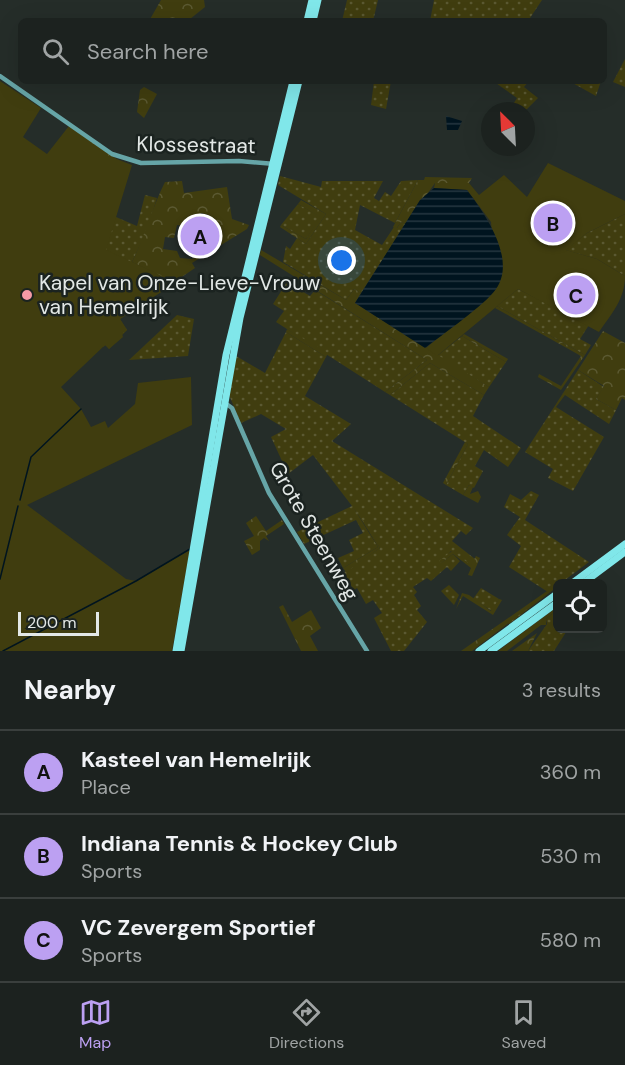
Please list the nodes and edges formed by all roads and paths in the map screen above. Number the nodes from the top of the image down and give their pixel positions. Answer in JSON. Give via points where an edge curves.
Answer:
{"nodes":[{"id":1,"x":312,"y":0,"type":"edge"},
{"id":2,"x":318,"y":0,"type":"edge"},
{"id":3,"x":308,"y":18,"type":"edge"},
{"id":4,"x":314,"y":18,"type":"edge"},
{"id":5,"x":0,"y":76,"type":"edge"},
{"id":6,"x":291,"y":84,"type":"edge"},
{"id":7,"x":298,"y":84,"type":"edge"},
{"id":8,"x":275,"y":164,"type":"junction"},
{"id":9,"x":221,"y":404,"type":"junction"},
{"id":10,"x":625,"y":544,"type":"edge"},
{"id":11,"x":625,"y":552,"type":"edge"},
{"id":12,"x":578,"y":579,"type":"edge"},
{"id":13,"x":589,"y":579,"type":"edge"},
{"id":14,"x":553,"y":597,"type":"edge"},
{"id":15,"x":553,"y":606,"type":"edge"},
{"id":16,"x":176,"y":651,"type":"edge"},
{"id":17,"x":182,"y":651,"type":"edge"},
{"id":18,"x":367,"y":651,"type":"edge"},
{"id":19,"x":478,"y":651,"type":"edge"},
{"id":20,"x":491,"y":651,"type":"edge"}],
"edges":[{"from":1,"to":3,"type":"highway"},
{"from":2,"to":4,"type":"highway"},
{"from":5,"to":8,"type":"street","name":"Klossestraat","via":[[125,160]]},
{"from":6,"to":8,"type":"highway"},
{"from":7,"to":8,"type":"highway"},
{"from":8,"to":9,"type":"highway","via":[[229,344]]},
{"from":9,"to":16,"type":"highway"},
{"from":9,"to":17,"type":"highway"},
{"from":9,"to":18,"type":"street","name":"Grote Steenweg","via":[[238,424],[273,500]]},
{"from":10,"to":12,"type":"highway"},
{"from":11,"to":13,"type":"highway"},
{"from":14,"to":19,"type":"highway"},
{"from":15,"to":20,"type":"highway"}]}
